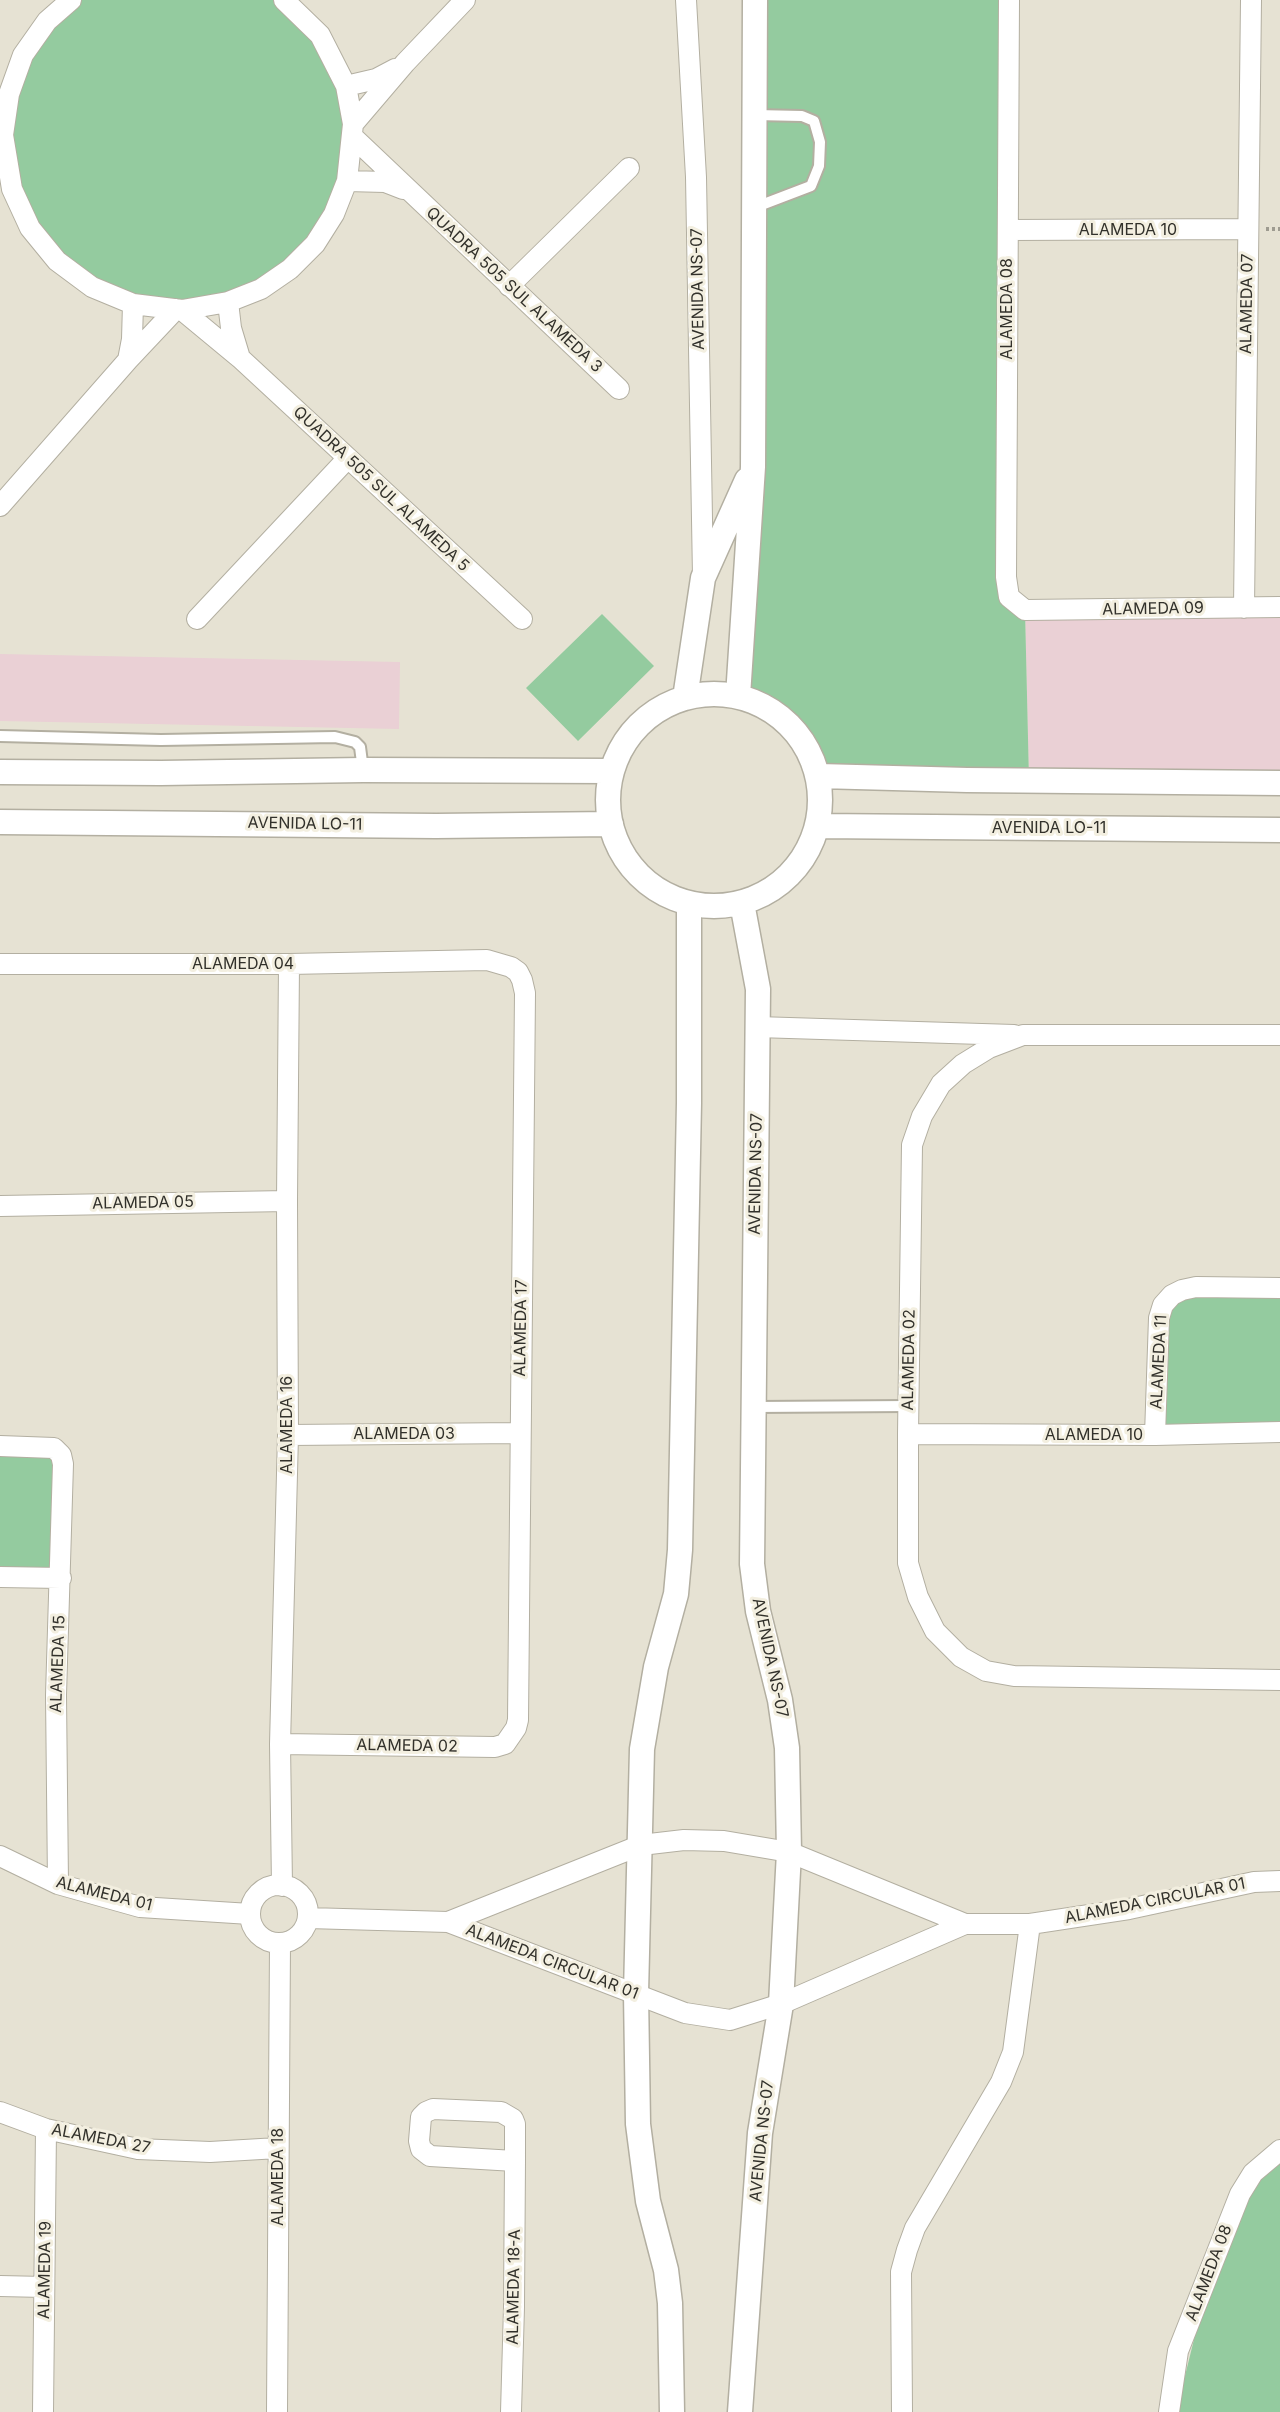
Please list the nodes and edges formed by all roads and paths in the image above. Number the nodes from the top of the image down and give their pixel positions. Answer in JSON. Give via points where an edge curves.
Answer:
{"nodes":[{"id":1,"x":71,"y":0,"type":"edge"},
{"id":2,"x":285,"y":0,"type":"edge"},
{"id":3,"x":465,"y":0,"type":"edge"},
{"id":4,"x":686,"y":0,"type":"edge"},
{"id":5,"x":755,"y":0,"type":"edge"},
{"id":6,"x":1010,"y":0,"type":"edge"},
{"id":7,"x":1251,"y":0,"type":"edge"},
{"id":8,"x":405,"y":63,"type":"junction"},
{"id":9,"x":346,"y":86,"type":"junction"},
{"id":10,"x":4,"y":94,"type":"edge"},
{"id":11,"x":755,"y":115,"type":"junction"},
{"id":12,"x":353,"y":130,"type":"junction"},
{"id":13,"x":2,"y":133,"type":"edge"},
{"id":14,"x":3,"y":162,"type":"edge"},
{"id":15,"x":629,"y":168,"type":"dead end"},
{"id":16,"x":347,"y":182,"type":"junction"},
{"id":17,"x":6,"y":190,"type":"edge"},
{"id":18,"x":409,"y":191,"type":"junction"},
{"id":19,"x":756,"y":207,"type":"junction"},
{"id":20,"x":1248,"y":229,"type":"junction"},
{"id":21,"x":1008,"y":230,"type":"junction"},
{"id":22,"x":509,"y":286,"type":"junction"},
{"id":23,"x":228,"y":302,"type":"junction"},
{"id":24,"x":133,"y":304,"type":"junction"},
{"id":25,"x":179,"y":310,"type":"junction"},
{"id":26,"x":240,"y":358,"type":"junction"},
{"id":27,"x":128,"y":360,"type":"junction"},
{"id":28,"x":619,"y":390,"type":"dead end"},
{"id":29,"x":347,"y":459,"type":"junction"},
{"id":30,"x":753,"y":467,"type":"junction"},
{"id":31,"x":0,"y":506,"type":"edge"},
{"id":32,"x":703,"y":578,"type":"junction"},
{"id":33,"x":1280,"y":607,"type":"edge"},
{"id":34,"x":1244,"y":608,"type":"junction"},
{"id":35,"x":1025,"y":610,"type":"joint"},
{"id":36,"x":197,"y":619,"type":"dead end"},
{"id":37,"x":522,"y":619,"type":"dead end"},
{"id":38,"x":738,"y":696,"type":"junction"},
{"id":39,"x":685,"y":698,"type":"junction"},
{"id":40,"x":0,"y":736,"type":"edge"},
{"id":41,"x":363,"y":770,"type":"junction"},
{"id":42,"x":610,"y":771,"type":"junction"},
{"id":43,"x":0,"y":772,"type":"edge"},
{"id":44,"x":819,"y":776,"type":"junction"},
{"id":45,"x":1280,"y":783,"type":"edge"},
{"id":46,"x":0,"y":822,"type":"edge"},
{"id":47,"x":611,"y":824,"type":"junction"},
{"id":48,"x":818,"y":826,"type":"junction"},
{"id":49,"x":1280,"y":830,"type":"edge"},
{"id":50,"x":688,"y":903,"type":"junction"},
{"id":51,"x":742,"y":903,"type":"junction"},
{"id":52,"x":487,"y":960,"type":"joint"},
{"id":53,"x":0,"y":964,"type":"edge"},
{"id":54,"x":289,"y":964,"type":"junction"},
{"id":55,"x":757,"y":1027,"type":"junction"},
{"id":56,"x":1023,"y":1035,"type":"junction"},
{"id":57,"x":1280,"y":1035,"type":"edge"},
{"id":58,"x":287,"y":1201,"type":"junction"},
{"id":59,"x":0,"y":1206,"type":"edge"},
{"id":60,"x":1280,"y":1288,"type":"edge"},
{"id":61,"x":909,"y":1406,"type":"junction"},
{"id":62,"x":754,"y":1407,"type":"junction"},
{"id":63,"x":1280,"y":1432,"type":"edge"},
{"id":64,"x":520,"y":1433,"type":"junction"},
{"id":65,"x":288,"y":1434,"type":"junction"},
{"id":66,"x":908,"y":1434,"type":"junction"},
{"id":67,"x":1155,"y":1435,"type":"junction"},
{"id":68,"x":0,"y":1446,"type":"edge"},
{"id":69,"x":0,"y":1577,"type":"edge"},
{"id":70,"x":62,"y":1578,"type":"junction"},
{"id":71,"x":1280,"y":1680,"type":"edge"},
{"id":72,"x":518,"y":1720,"type":"joint"},
{"id":73,"x":280,"y":1744,"type":"junction"},
{"id":74,"x":641,"y":1845,"type":"junction"},
{"id":75,"x":789,"y":1852,"type":"junction"},
{"id":76,"x":0,"y":1856,"type":"edge"},
{"id":77,"x":1280,"y":1881,"type":"edge"},
{"id":78,"x":58,"y":1884,"type":"junction"},
{"id":79,"x":282,"y":1886,"type":"junction"},
{"id":80,"x":250,"y":1914,"type":"junction"},
{"id":81,"x":308,"y":1918,"type":"junction"},
{"id":82,"x":448,"y":1922,"type":"junction"},
{"id":83,"x":965,"y":1924,"type":"junction"},
{"id":84,"x":1030,"y":1924,"type":"junction"},
{"id":85,"x":280,"y":1943,"type":"junction"},
{"id":86,"x":636,"y":1993,"type":"junction"},
{"id":87,"x":782,"y":2004,"type":"junction"},
{"id":88,"x":0,"y":2112,"type":"edge"},
{"id":89,"x":46,"y":2129,"type":"junction"},
{"id":90,"x":278,"y":2148,"type":"junction"},
{"id":91,"x":1280,"y":2150,"type":"edge"},
{"id":92,"x":515,"y":2161,"type":"junction"},
{"id":93,"x":0,"y":2286,"type":"edge"},
{"id":94,"x":45,"y":2287,"type":"junction"},
{"id":95,"x":43,"y":2412,"type":"edge"},
{"id":96,"x":277,"y":2412,"type":"edge"},
{"id":97,"x":511,"y":2412,"type":"edge"},
{"id":98,"x":672,"y":2412,"type":"edge"},
{"id":99,"x":740,"y":2412,"type":"edge"},
{"id":100,"x":902,"y":2412,"type":"edge"},
{"id":101,"x":1169,"y":2412,"type":"edge"}],
"edges":[{"from":1,"to":10,"type":"street","via":[[47,21]]},
{"from":2,"to":9,"type":"street","via":[[320,35]]},
{"from":3,"to":8,"type":"street"},
{"from":4,"to":32,"type":"street","name":"AVENIDA NS-07","via":[[696,177]]},
{"from":5,"to":11,"type":"street","name":"AVENIDA NS-07"},
{"from":6,"to":21,"type":"street","name":"ALAMEDA 08"},
{"from":7,"to":20,"type":"street","name":"ALAMEDA 07"},
{"from":8,"to":9,"type":"street","via":[[376,80]]},
{"from":8,"to":12,"type":"street"},
{"from":9,"to":12,"type":"street"},
{"from":10,"to":13,"type":"street"},
{"from":11,"to":19,"type":"street","name":"AVENIDA NS-07"},
{"from":11,"to":19,"type":"lane","via":[[802,116],[814,121],[820,142],[819,166],[811,186]]},
{"from":12,"to":16,"type":"street"},
{"from":12,"to":18,"type":"street"},
{"from":13,"to":14,"type":"street"},
{"from":14,"to":17,"type":"street"},
{"from":15,"to":22,"type":"street"},
{"from":16,"to":18,"type":"street","via":[[385,183]]},
{"from":16,"to":23,"type":"street","via":[[334,214],[315,244],[290,269],[261,289]]},
{"from":17,"to":24,"type":"street","via":[[57,261],[92,287]]},
{"from":18,"to":22,"type":"street","name":"QUADRA 505 SUL ALAMEDA 3"},
{"from":19,"to":30,"type":"street","name":"AVENIDA NS-07"},
{"from":20,"to":21,"type":"street","name":"ALAMEDA 10"},
{"from":20,"to":34,"type":"street","name":"ALAMEDA 07"},
{"from":21,"to":35,"type":"street","name":"ALAMEDA 08","via":[[1006,577],[1010,597]]},
{"from":22,"to":28,"type":"street","name":"QUADRA 505 SUL ALAMEDA 3"},
{"from":23,"to":25,"type":"street"},
{"from":23,"to":26,"type":"street"},
{"from":24,"to":25,"type":"street"},
{"from":24,"to":27,"type":"street"},
{"from":25,"to":26,"type":"street"},
{"from":25,"to":27,"type":"street"},
{"from":26,"to":29,"type":"street","name":"QUADRA 505 SUL ALAMEDA 5"},
{"from":27,"to":31,"type":"street"},
{"from":29,"to":36,"type":"street"},
{"from":29,"to":37,"type":"street","name":"QUADRA 505 SUL ALAMEDA 5"},
{"from":30,"to":32,"type":"street","name":"AVENIDA NS-07"},
{"from":30,"to":38,"type":"street","name":"AVENIDA NS-07"},
{"from":32,"to":39,"type":"street","name":"AVENIDA NS-07"},
{"from":33,"to":34,"type":"street","name":"ALAMEDA 09"},
{"from":34,"to":35,"type":"street","name":"ALAMEDA 09"},
{"from":38,"to":39,"type":"street"},
{"from":38,"to":44,"type":"street","via":[[775,712],[803,740]]},
{"from":39,"to":42,"type":"street","via":[[652,714],[626,740]]},
{"from":40,"to":41,"type":"lane","via":[[161,740],[335,737],[360,747]]},
{"from":41,"to":42,"type":"street"},
{"from":41,"to":43,"type":"street"},
{"from":42,"to":47,"type":"street"},
{"from":44,"to":45,"type":"street"},
{"from":44,"to":48,"type":"street","via":[[822,801]]},
{"from":46,"to":47,"type":"street","name":"AVENIDA LO-11"},
{"from":47,"to":50,"type":"street","via":[[621,851],[638,874],[662,892]]},
{"from":48,"to":49,"type":"street","name":"AVENIDA LO-11"},
{"from":48,"to":51,"type":"street","via":[[802,860],[776,887]]},
{"from":50,"to":51,"type":"street"},
{"from":50,"to":74,"type":"street","via":[[689,1103],[680,1550],[676,1594],[656,1667],[642,1749]]},
{"from":51,"to":55,"type":"street","name":"AVENIDA NS-07","via":[[758,989]]},
{"from":52,"to":54,"type":"street","name":"ALAMEDA 04"},
{"from":52,"to":64,"type":"street","name":"ALAMEDA 17","via":[[518,972],[525,993]]},
{"from":53,"to":54,"type":"street","name":"ALAMEDA 04"},
{"from":54,"to":58,"type":"street","name":"ALAMEDA 16"},
{"from":55,"to":56,"type":"street"},
{"from":55,"to":62,"type":"street","name":"AVENIDA NS-07"},
{"from":56,"to":57,"type":"street","name":"ALAMEDA 02"},
{"from":56,"to":61,"type":"street","name":"ALAMEDA 02","via":[[971,1058],[941,1084],[922,1116],[912,1145]]},
{"from":58,"to":59,"type":"street","name":"ALAMEDA 05"},
{"from":58,"to":65,"type":"street","name":"ALAMEDA 16"},
{"from":60,"to":67,"type":"street","name":"ALAMEDA 11","via":[[1196,1287],[1172,1295],[1163,1305],[1159,1318]]},
{"from":61,"to":62,"type":"lane"},
{"from":61,"to":66,"type":"street","name":"ALAMEDA 02"},
{"from":62,"to":75,"type":"street","name":"AVENIDA NS-07","via":[[752,1564],[785,1736]]},
{"from":63,"to":67,"type":"street","name":"ALAMEDA 10"},
{"from":64,"to":65,"type":"street","name":"ALAMEDA 03"},
{"from":64,"to":72,"type":"street","name":"ALAMEDA 17"},
{"from":65,"to":73,"type":"street","name":"ALAMEDA 16"},
{"from":66,"to":67,"type":"street","name":"ALAMEDA 10"},
{"from":66,"to":71,"type":"street","name":"ALAMEDA 02","via":[[908,1563],[918,1598],[935,1631],[961,1657],[987,1671],[1014,1676]]},
{"from":68,"to":70,"type":"street","name":"ALAMEDA 15","via":[[54,1448],[61,1455]]},
{"from":69,"to":70,"type":"street"},
{"from":70,"to":78,"type":"street","name":"ALAMEDA 15","via":[[56,1695]]},
{"from":72,"to":73,"type":"street","name":"ALAMEDA 02","via":[[511,1738],[495,1747]]},
{"from":73,"to":79,"type":"street","name":"ALAMEDA 16"},
{"from":74,"to":75,"type":"street","name":"ALAMEDA CIRCULAR 01","via":[[724,1841]]},
{"from":74,"to":82,"type":"street","name":"ALAMEDA CIRCULAR 01"},
{"from":74,"to":86,"type":"street"},
{"from":75,"to":83,"type":"street","name":"ALAMEDA CIRCULAR 01"},
{"from":75,"to":87,"type":"street","name":"AVENIDA NS-07"},
{"from":76,"to":78,"type":"street","name":"ALAMEDA 01"},
{"from":77,"to":84,"type":"street","name":"ALAMEDA CIRCULAR 01","via":[[1254,1882],[1129,1909]]},
{"from":78,"to":80,"type":"street","name":"ALAMEDA 01","via":[[140,1907]]},
{"from":79,"to":80,"type":"street","via":[[260,1893]]},
{"from":79,"to":81,"type":"street","via":[[298,1893],[308,1909]]},
{"from":80,"to":85,"type":"street","via":[[262,1938]]},
{"from":81,"to":82,"type":"street"},
{"from":81,"to":85,"type":"street","via":[[295,1938]]},
{"from":82,"to":86,"type":"street","name":"ALAMEDA CIRCULAR 01"},
{"from":83,"to":84,"type":"street","name":"ALAMEDA CIRCULAR 01"},
{"from":83,"to":87,"type":"street","name":"ALAMEDA CIRCULAR 01"},
{"from":84,"to":100,"type":"street","via":[[1013,2052],[1001,2082],[915,2228],[901,2272]]},
{"from":85,"to":90,"type":"street","name":"ALAMEDA 18"},
{"from":86,"to":87,"type":"street","name":"ALAMEDA CIRCULAR 01","via":[[685,2013],[730,2020]]},
{"from":86,"to":98,"type":"street","via":[[638,2124],[648,2201],[666,2270],[670,2303]]},
{"from":87,"to":99,"type":"street","name":"AVENIDA NS-07","via":[[760,2133]]},
{"from":88,"to":89,"type":"street","name":"ALAMEDA 27"},
{"from":89,"to":90,"type":"street","name":"ALAMEDA 27","via":[[138,2149],[210,2152]]},
{"from":89,"to":94,"type":"street","name":"ALAMEDA 19"},
{"from":90,"to":96,"type":"street","name":"ALAMEDA 18"},
{"from":91,"to":101,"type":"street","name":"ALAMEDA 08","via":[[1253,2173],[1240,2194],[1178,2351]]},
{"from":92,"to":92,"type":"street","name":"ALAMEDA 18-A","via":[[515,2124],[506,2114],[433,2109],[421,2117],[419,2141],[421,2149],[430,2156]]},
{"from":92,"to":97,"type":"street","name":"ALAMEDA 18-A"},
{"from":93,"to":94,"type":"street"},
{"from":94,"to":95,"type":"street","name":"ALAMEDA 19"}]}
